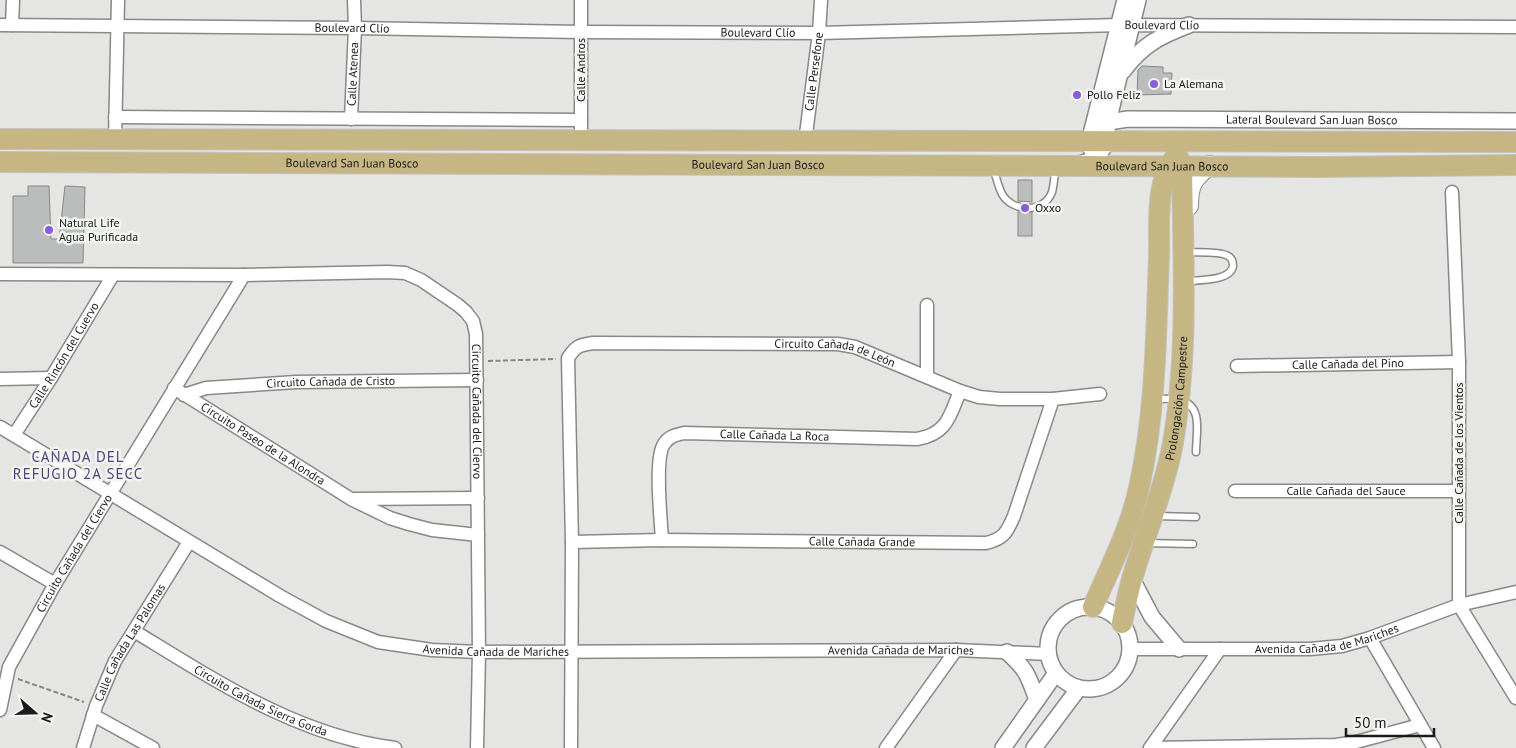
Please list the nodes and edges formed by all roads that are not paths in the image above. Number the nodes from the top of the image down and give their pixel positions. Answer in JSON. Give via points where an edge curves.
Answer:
{"nodes":[{"id":1,"x":13,"y":0,"type":"edge"},
{"id":2,"x":118,"y":0,"type":"edge"},
{"id":3,"x":354,"y":0,"type":"edge"},
{"id":4,"x":581,"y":0,"type":"edge"},
{"id":5,"x":821,"y":0,"type":"edge"},
{"id":6,"x":1126,"y":0,"type":"edge"},
{"id":7,"x":1138,"y":0,"type":"edge"},
{"id":8,"x":6,"y":25,"type":"edge"},
{"id":9,"x":1125,"y":25,"type":"junction"},
{"id":10,"x":1189,"y":25,"type":"junction"},
{"id":11,"x":117,"y":26,"type":"junction"},
{"id":12,"x":1516,"y":27,"type":"edge"},
{"id":13,"x":355,"y":28,"type":"junction"},
{"id":14,"x":581,"y":32,"type":"junction"},
{"id":15,"x":819,"y":33,"type":"junction"},
{"id":16,"x":1119,"y":76,"type":"junction"},
{"id":17,"x":116,"y":117,"type":"junction"},
{"id":18,"x":351,"y":119,"type":"junction"},
{"id":19,"x":1516,"y":121,"type":"edge"},
{"id":20,"x":581,"y":130,"type":"junction"},
{"id":21,"x":0,"y":139,"type":"edge"},
{"id":22,"x":115,"y":139,"type":"junction"},
{"id":23,"x":1157,"y":141,"type":"junction"},
{"id":24,"x":1196,"y":141,"type":"junction"},
{"id":25,"x":1234,"y":141,"type":"junction"},
{"id":26,"x":805,"y":142,"type":"junction"},
{"id":27,"x":1516,"y":142,"type":"edge"},
{"id":28,"x":1103,"y":148,"type":"junction"},
{"id":29,"x":0,"y":162,"type":"edge"},
{"id":30,"x":1176,"y":162,"type":"junction"},
{"id":31,"x":992,"y":164,"type":"junction"},
{"id":32,"x":1066,"y":165,"type":"junction"},
{"id":33,"x":1210,"y":165,"type":"junction"},
{"id":34,"x":1516,"y":165,"type":"edge"},
{"id":35,"x":1232,"y":166,"type":"junction"},
{"id":36,"x":1452,"y":192,"type":"dead end"},
{"id":37,"x":1161,"y":211,"type":"junction"},
{"id":38,"x":1183,"y":250,"type":"junction"},
{"id":39,"x":0,"y":274,"type":"edge"},
{"id":40,"x":112,"y":275,"type":"junction"},
{"id":41,"x":244,"y":275,"type":"junction"},
{"id":42,"x":1183,"y":282,"type":"junction"},
{"id":43,"x":927,"y":305,"type":"dead end"},
{"id":44,"x":1458,"y":362,"type":"junction"},
{"id":45,"x":1237,"y":366,"type":"dead end"},
{"id":46,"x":927,"y":377,"type":"junction"},
{"id":47,"x":51,"y":378,"type":"junction"},
{"id":48,"x":0,"y":379,"type":"edge"},
{"id":49,"x":476,"y":380,"type":"junction"},
{"id":50,"x":960,"y":391,"type":"junction"},
{"id":51,"x":179,"y":392,"type":"junction"},
{"id":52,"x":1100,"y":394,"type":"dead end"},
{"id":53,"x":1053,"y":399,"type":"junction"},
{"id":54,"x":1153,"y":399,"type":"junction"},
{"id":55,"x":1179,"y":400,"type":"junction"},
{"id":56,"x":0,"y":427,"type":"edge"},
{"id":57,"x":14,"y":435,"type":"junction"},
{"id":58,"x":1196,"y":452,"type":"dead end"},
{"id":59,"x":1458,"y":491,"type":"junction"},
{"id":60,"x":110,"y":492,"type":"junction"},
{"id":61,"x":1235,"y":492,"type":"dead end"},
{"id":62,"x":478,"y":498,"type":"junction"},
{"id":63,"x":351,"y":499,"type":"junction"},
{"id":64,"x":1154,"y":516,"type":"junction"},
{"id":65,"x":1196,"y":517,"type":"dead end"},
{"id":66,"x":478,"y":535,"type":"junction"},
{"id":67,"x":662,"y":540,"type":"junction"},
{"id":68,"x":189,"y":542,"type":"junction"},
{"id":69,"x":572,"y":542,"type":"junction"},
{"id":70,"x":1145,"y":543,"type":"junction"},
{"id":71,"x":1193,"y":544,"type":"dead end"},
{"id":72,"x":0,"y":552,"type":"edge"},
{"id":73,"x":1132,"y":579,"type":"junction"},
{"id":74,"x":55,"y":584,"type":"junction"},
{"id":75,"x":1516,"y":592,"type":"edge"},
{"id":76,"x":1459,"y":605,"type":"junction"},
{"id":77,"x":1093,"y":607,"type":"junction"},
{"id":78,"x":1122,"y":623,"type":"junction"},
{"id":79,"x":134,"y":631,"type":"junction"},
{"id":80,"x":1370,"y":638,"type":"junction"},
{"id":81,"x":1130,"y":649,"type":"junction"},
{"id":82,"x":1179,"y":649,"type":"junction"},
{"id":83,"x":1220,"y":649,"type":"junction"},
{"id":84,"x":956,"y":650,"type":"junction"},
{"id":85,"x":479,"y":652,"type":"junction"},
{"id":86,"x":571,"y":652,"type":"junction"},
{"id":87,"x":1007,"y":652,"type":"junction"},
{"id":88,"x":1049,"y":654,"type":"junction"},
{"id":89,"x":5,"y":668,"type":"edge"},
{"id":90,"x":1056,"y":673,"type":"junction"},
{"id":91,"x":1079,"y":688,"type":"junction"},
{"id":92,"x":1516,"y":698,"type":"edge"},
{"id":93,"x":1037,"y":700,"type":"junction"},
{"id":94,"x":0,"y":710,"type":"edge"},
{"id":95,"x":94,"y":710,"type":"junction"},
{"id":96,"x":1420,"y":725,"type":"junction"},
{"id":97,"x":83,"y":748,"type":"edge"},
{"id":98,"x":153,"y":748,"type":"edge"},
{"id":99,"x":395,"y":748,"type":"edge"},
{"id":100,"x":477,"y":748,"type":"edge"},
{"id":101,"x":571,"y":748,"type":"edge"},
{"id":102,"x":886,"y":748,"type":"edge"},
{"id":103,"x":1003,"y":748,"type":"edge"},
{"id":104,"x":1034,"y":748,"type":"edge"},
{"id":105,"x":1150,"y":748,"type":"edge"},
{"id":106,"x":1434,"y":748,"type":"edge"}],
"edges":[{"from":1,"to":8,"type":"street"},
{"from":2,"to":11,"type":"street"},
{"from":3,"to":13,"type":"street","name":"Calle Atenea"},
{"from":4,"to":14,"type":"street","name":"Calle Andros"},
{"from":5,"to":15,"type":"street","name":"Calle Persefone"},
{"from":6,"to":9,"type":"street"},
{"from":7,"to":9,"type":"street"},
{"from":8,"to":11,"type":"street","name":"Boulevard Clío"},
{"from":9,"to":10,"type":"street","name":"Boulevard Clío"},
{"from":9,"to":15,"type":"street","name":"Boulevard Clío"},
{"from":9,"to":16,"type":"street"},
{"from":9,"to":28,"type":"street"},
{"from":10,"to":12,"type":"street","name":"Boulevard Clío"},
{"from":10,"to":16,"type":"street","via":[[1148,44]]},
{"from":11,"to":13,"type":"street","name":"Boulevard Clío"},
{"from":11,"to":17,"type":"street"},
{"from":13,"to":14,"type":"street","name":"Boulevard Clío"},
{"from":13,"to":18,"type":"street","name":"Calle Atenea"},
{"from":14,"to":15,"type":"street","name":"Boulevard Clío"},
{"from":14,"to":20,"type":"street","name":"Calle Andros"},
{"from":15,"to":26,"type":"street","name":"Calle Persefone"},
{"from":16,"to":28,"type":"street"},
{"from":17,"to":18,"type":"street"},
{"from":17,"to":22,"type":"street"},
{"from":18,"to":20,"type":"street"},
{"from":19,"to":28,"type":"street","name":"Lateral Boulevard San Juan Bosco","via":[[1128,119]]},
{"from":20,"to":22,"type":"main road","name":"Boulevard San Juan Bosco"},
{"from":20,"to":26,"type":"main road","name":"Boulevard San Juan Bosco"},
{"from":21,"to":22,"type":"main road","name":"Boulevard San Juan Bosco"},
{"from":23,"to":24,"type":"main road","name":"Boulevard San Juan Bosco"},
{"from":23,"to":28,"type":"main road","name":"Boulevard San Juan Bosco"},
{"from":23,"to":30,"type":"main road","via":[[1171,149]]},
{"from":24,"to":25,"type":"main road","name":"Boulevard San Juan Bosco"},
{"from":24,"to":30,"type":"main road"},
{"from":25,"to":27,"type":"main road","name":"Boulevard San Juan Bosco"},
{"from":25,"to":35,"type":"main road","via":[[1226,145],[1220,156]]},
{"from":26,"to":28,"type":"main road","name":"Boulevard San Juan Bosco"},
{"from":28,"to":30,"type":"main road","name":"Boulevard San Juan Bosco"},
{"from":28,"to":32,"type":"main road","via":[[1088,148],[1088,153]]},
{"from":28,"to":37,"type":"main road","via":[[1150,183]]},
{"from":29,"to":31,"type":"main road","name":"Boulevard San Juan Bosco"},
{"from":30,"to":33,"type":"main road","name":"Boulevard San Juan Bosco"},
{"from":30,"to":37,"type":"main road","name":"Prolongación Campestre","via":[[1163,185]]},
{"from":30,"to":38,"type":"main road","name":"Prolongación Campestre"},
{"from":31,"to":32,"type":"main road","name":"Boulevard San Juan Bosco"},
{"from":31,"to":32,"type":"lane","via":[[1002,195],[1027,209],[1042,205],[1052,194]]},
{"from":33,"to":35,"type":"main road","name":"Boulevard San Juan Bosco"},
{"from":33,"to":38,"type":"main road","via":[[1191,184],[1188,233]]},
{"from":34,"to":35,"type":"main road","name":"Boulevard San Juan Bosco"},
{"from":36,"to":44,"type":"street","name":"Calle Cañada de los Vientos"},
{"from":37,"to":54,"type":"main road","name":"Prolongación Campestre"},
{"from":38,"to":42,"type":"main road","name":"Prolongación Campestre"},
{"from":38,"to":42,"type":"lane","via":[[1229,256],[1233,268],[1229,275],[1222,277]]},
{"from":39,"to":40,"type":"street","name":"Circuito Cañada del Ciervo"},
{"from":40,"to":41,"type":"street","name":"Circuito Cañada del Ciervo"},
{"from":40,"to":47,"type":"street","name":"Calle Rincón del Cuervo"},
{"from":41,"to":49,"type":"street","name":"Circuito Cañada del Ciervo","via":[[388,272],[405,273],[421,280],[466,312],[473,321]]},
{"from":41,"to":51,"type":"street","name":"Circuito Cañada del Ciervo"},
{"from":42,"to":55,"type":"main road","name":"Prolongación Campestre"},
{"from":43,"to":46,"type":"street"},
{"from":44,"to":45,"type":"street","name":"Calle Cañada del Pino"},
{"from":44,"to":59,"type":"street","name":"Calle Cañada de los Vientos"},
{"from":46,"to":50,"type":"street","name":"Circuito Cañada de León"},
{"from":46,"to":69,"type":"street","name":"Circuito Cañada de León","via":[[854,347],[838,344],[580,345],[568,358]]},
{"from":47,"to":48,"type":"street"},
{"from":47,"to":57,"type":"street","name":"Calle Rincón del Cuervo"},
{"from":49,"to":51,"type":"street","name":"Circuito Cañada de Cristo","via":[[296,382]]},
{"from":49,"to":62,"type":"street","name":"Circuito Cañada del Ciervo"},
{"from":50,"to":53,"type":"street","name":"Circuito Cañada de León","via":[[1000,399]]},
{"from":50,"to":67,"type":"street","name":"Calle Cañada La Roca","via":[[949,418],[940,430],[917,439],[673,435],[664,444],[659,459]]},
{"from":51,"to":60,"type":"street","name":"Circuito Cañada del Ciervo"},
{"from":51,"to":63,"type":"street","name":"Circuito Paseo de la Alondra"},
{"from":52,"to":53,"type":"street","name":"Circuito Cañada de León"},
{"from":53,"to":67,"type":"street","name":"Calle Cañada Grande","via":[[1014,516],[998,540],[986,543]]},
{"from":54,"to":55,"type":"lane"},
{"from":54,"to":77,"type":"main road","name":"Prolongación Campestre","via":[[1140,485]]},
{"from":55,"to":58,"type":"lane","via":[[1190,405],[1197,415]]},
{"from":55,"to":64,"type":"main road","name":"Prolongación Campestre","via":[[1171,450]]},
{"from":56,"to":57,"type":"street","name":"Avenida Cañada de Mariches"},
{"from":57,"to":60,"type":"street","name":"Avenida Cañada de Mariches"},
{"from":59,"to":61,"type":"street","name":"Calle Cañada del Sauce"},
{"from":59,"to":76,"type":"street","name":"Calle Cañada de los Vientos"},
{"from":60,"to":68,"type":"street","name":"Avenida Cañada de Mariches"},
{"from":60,"to":74,"type":"street","name":"Circuito Cañada del Ciervo"},
{"from":62,"to":63,"type":"street"},
{"from":62,"to":66,"type":"street","name":"Circuito Cañada del Ciervo"},
{"from":63,"to":66,"type":"street","name":"Circuito Paseo de la Alondra","via":[[409,524]]},
{"from":64,"to":65,"type":"lane"},
{"from":64,"to":70,"type":"main road","name":"Prolongación Campestre"},
{"from":66,"to":85,"type":"street","name":"Circuito Cañada del Ciervo"},
{"from":67,"to":69,"type":"street","name":"Calle Cañada Grande"},
{"from":68,"to":79,"type":"street","name":"Calle Cañada Las Palomas"},
{"from":68,"to":85,"type":"street","name":"Avenida Cañada de Mariches","via":[[326,621],[378,642],[432,650]]},
{"from":69,"to":86,"type":"street"},
{"from":70,"to":71,"type":"lane"},
{"from":70,"to":73,"type":"main road","name":"Prolongación Campestre"},
{"from":72,"to":74,"type":"street"},
{"from":73,"to":78,"type":"main road","name":"Prolongación Campestre"},
{"from":73,"to":82,"type":"street","via":[[1152,617]]},
{"from":74,"to":89,"type":"street","name":"Circuito Cañada del Ciervo"},
{"from":75,"to":76,"type":"street","name":"Avenida Cañada de Mariches"},
{"from":76,"to":80,"type":"street","name":"Avenida Cañada de Mariches"},
{"from":76,"to":92,"type":"street"},
{"from":77,"to":78,"type":"street","via":[[1109,612]]},
{"from":77,"to":88,"type":"street","via":[[1080,608],[1059,620],[1052,631]]},
{"from":78,"to":81,"type":"street"},
{"from":79,"to":95,"type":"street","name":"Calle Cañada Las Palomas","via":[[115,661]]},
{"from":79,"to":99,"type":"street","name":"Circuito Cañada Sierra Gorda","via":[[273,711],[329,733]]},
{"from":80,"to":83,"type":"street","name":"Avenida Cañada de Mariches","via":[[1342,646],[1310,649]]},
{"from":80,"to":96,"type":"street"},
{"from":81,"to":82,"type":"street","name":"Avenida Cañada de Mariches"},
{"from":81,"to":91,"type":"street","via":[[1120,676],[1108,685],[1094,689]]},
{"from":82,"to":83,"type":"street","name":"Avenida Cañada de Mariches"},
{"from":83,"to":105,"type":"street"},
{"from":84,"to":86,"type":"street","name":"Avenida Cañada de Mariches"},
{"from":84,"to":87,"type":"street","name":"Avenida Cañada de Mariches"},
{"from":84,"to":102,"type":"street"},
{"from":85,"to":86,"type":"street","name":"Avenida Cañada de Mariches"},
{"from":85,"to":100,"type":"street","name":"Circuito Cañada del Ciervo"},
{"from":86,"to":101,"type":"street"},
{"from":87,"to":88,"type":"street","name":"Avenida Cañada de Mariches"},
{"from":87,"to":93,"type":"street","via":[[1024,668]]},
{"from":88,"to":90,"type":"street"},
{"from":89,"to":94,"type":"street","name":"Circuito Cañada del Ciervo"},
{"from":90,"to":91,"type":"street"},
{"from":90,"to":93,"type":"street"},
{"from":91,"to":104,"type":"street"},
{"from":93,"to":103,"type":"street"},
{"from":95,"to":97,"type":"street","name":"Calle Cañada Las Palomas"},
{"from":95,"to":98,"type":"street"},
{"from":96,"to":105,"type":"street","via":[[1336,745]]},
{"from":96,"to":106,"type":"street"}]}
